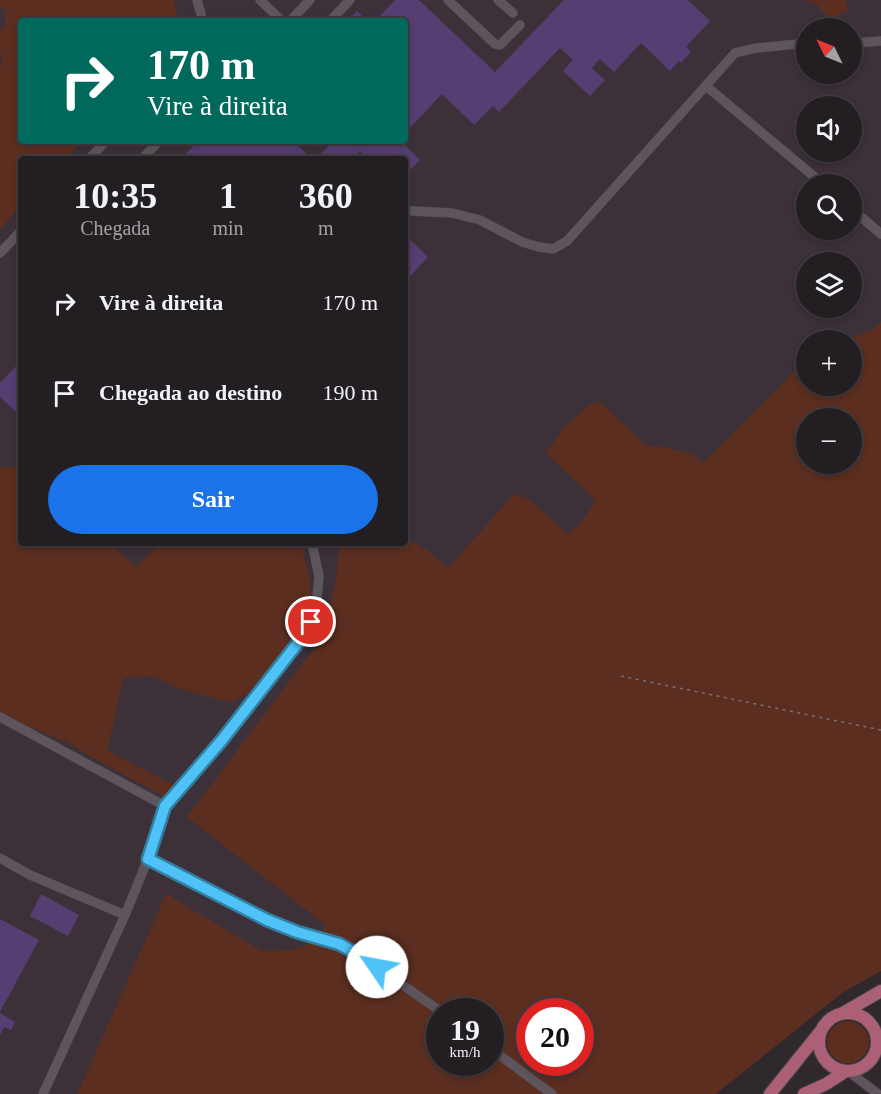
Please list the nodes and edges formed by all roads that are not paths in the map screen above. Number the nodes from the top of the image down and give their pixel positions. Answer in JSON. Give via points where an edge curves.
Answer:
{"nodes":[{"id":1,"x":198,"y":0,"type":"edge"},
{"id":2,"x":260,"y":0,"type":"edge"},
{"id":3,"x":310,"y":0,"type":"edge"},
{"id":4,"x":350,"y":0,"type":"edge"},
{"id":5,"x":448,"y":0,"type":"edge"},
{"id":6,"x":498,"y":0,"type":"edge"},
{"id":7,"x":513,"y":13,"type":"dead end"},
{"id":8,"x":202,"y":18,"type":"edge"},
{"id":9,"x":279,"y":18,"type":"edge"},
{"id":10,"x":293,"y":18,"type":"edge"},
{"id":11,"x":333,"y":18,"type":"edge"},
{"id":12,"x":520,"y":25,"type":"dead end"},
{"id":13,"x":881,"y":41,"type":"edge"},
{"id":14,"x":862,"y":42,"type":"edge"},
{"id":15,"x":796,"y":45,"type":"edge"},
{"id":16,"x":706,"y":86,"type":"junction"},
{"id":17,"x":103,"y":144,"type":"edge"},
{"id":18,"x":156,"y":144,"type":"edge"},
{"id":19,"x":92,"y":156,"type":"edge"},
{"id":20,"x":145,"y":156,"type":"edge"},
{"id":21,"x":811,"y":174,"type":"edge"},
{"id":22,"x":412,"y":211,"type":"dead end"},
{"id":23,"x":862,"y":218,"type":"edge"},
{"id":24,"x":18,"y":234,"type":"edge"},
{"id":25,"x":881,"y":234,"type":"edge"},
{"id":26,"x":0,"y":253,"type":"edge"},
{"id":27,"x":313,"y":546,"type":"edge"},
{"id":28,"x":0,"y":717,"type":"edge"},
{"id":29,"x":165,"y":806,"type":"junction"},
{"id":30,"x":0,"y":858,"type":"edge"},
{"id":31,"x":148,"y":859,"type":"junction"},
{"id":32,"x":125,"y":915,"type":"junction"},
{"id":33,"x":881,"y":991,"type":"edge"},
{"id":34,"x":426,"y":1001,"type":"edge"},
{"id":35,"x":842,"y":1014,"type":"junction"},
{"id":36,"x":821,"y":1031,"type":"junction"},
{"id":37,"x":879,"y":1044,"type":"edge"},
{"id":38,"x":504,"y":1058,"type":"edge"},
{"id":39,"x":847,"y":1071,"type":"junction"},
{"id":40,"x":43,"y":1094,"type":"edge"},
{"id":41,"x":552,"y":1094,"type":"edge"},
{"id":42,"x":770,"y":1094,"type":"edge"},
{"id":43,"x":804,"y":1094,"type":"edge"},
{"id":44,"x":878,"y":1094,"type":"edge"}],
"edges":[{"from":1,"to":8,"type":"street"},
{"from":2,"to":9,"type":"street"},
{"from":3,"to":10,"type":"street"},
{"from":4,"to":11,"type":"street"},
{"from":5,"to":12,"type":"street","via":[[495,44],[500,45]]},
{"from":6,"to":7,"type":"street"},
{"from":13,"to":14,"type":"street"},
{"from":15,"to":16,"type":"street","via":[[735,54]]},
{"from":16,"to":21,"type":"street"},
{"from":16,"to":22,"type":"street","via":[[567,241],[553,249],[522,242],[480,220],[452,213]]},
{"from":17,"to":19,"type":"street"},
{"from":18,"to":20,"type":"street"},
{"from":23,"to":25,"type":"street"},
{"from":24,"to":26,"type":"street"},
{"from":27,"to":29,"type":"street","via":[[319,576],[311,622],[222,740]]},
{"from":28,"to":29,"type":"street"},
{"from":29,"to":31,"type":"street"},
{"from":30,"to":32,"type":"street","via":[[30,875]]},
{"from":31,"to":32,"type":"street"},
{"from":31,"to":34,"type":"street","via":[[267,920],[346,948]]},
{"from":32,"to":40,"type":"street"},
{"from":33,"to":35,"type":"main road"},
{"from":35,"to":36,"type":"main road"},
{"from":35,"to":37,"type":"main road","via":[[862,1017],[870,1023]]},
{"from":36,"to":39,"type":"main road","via":[[823,1058],[829,1065]]},
{"from":36,"to":42,"type":"main road"},
{"from":37,"to":39,"type":"main road","via":[[870,1061],[857,1070]]},
{"from":38,"to":41,"type":"street"},
{"from":39,"to":43,"type":"main road"},
{"from":39,"to":44,"type":"street"}]}
